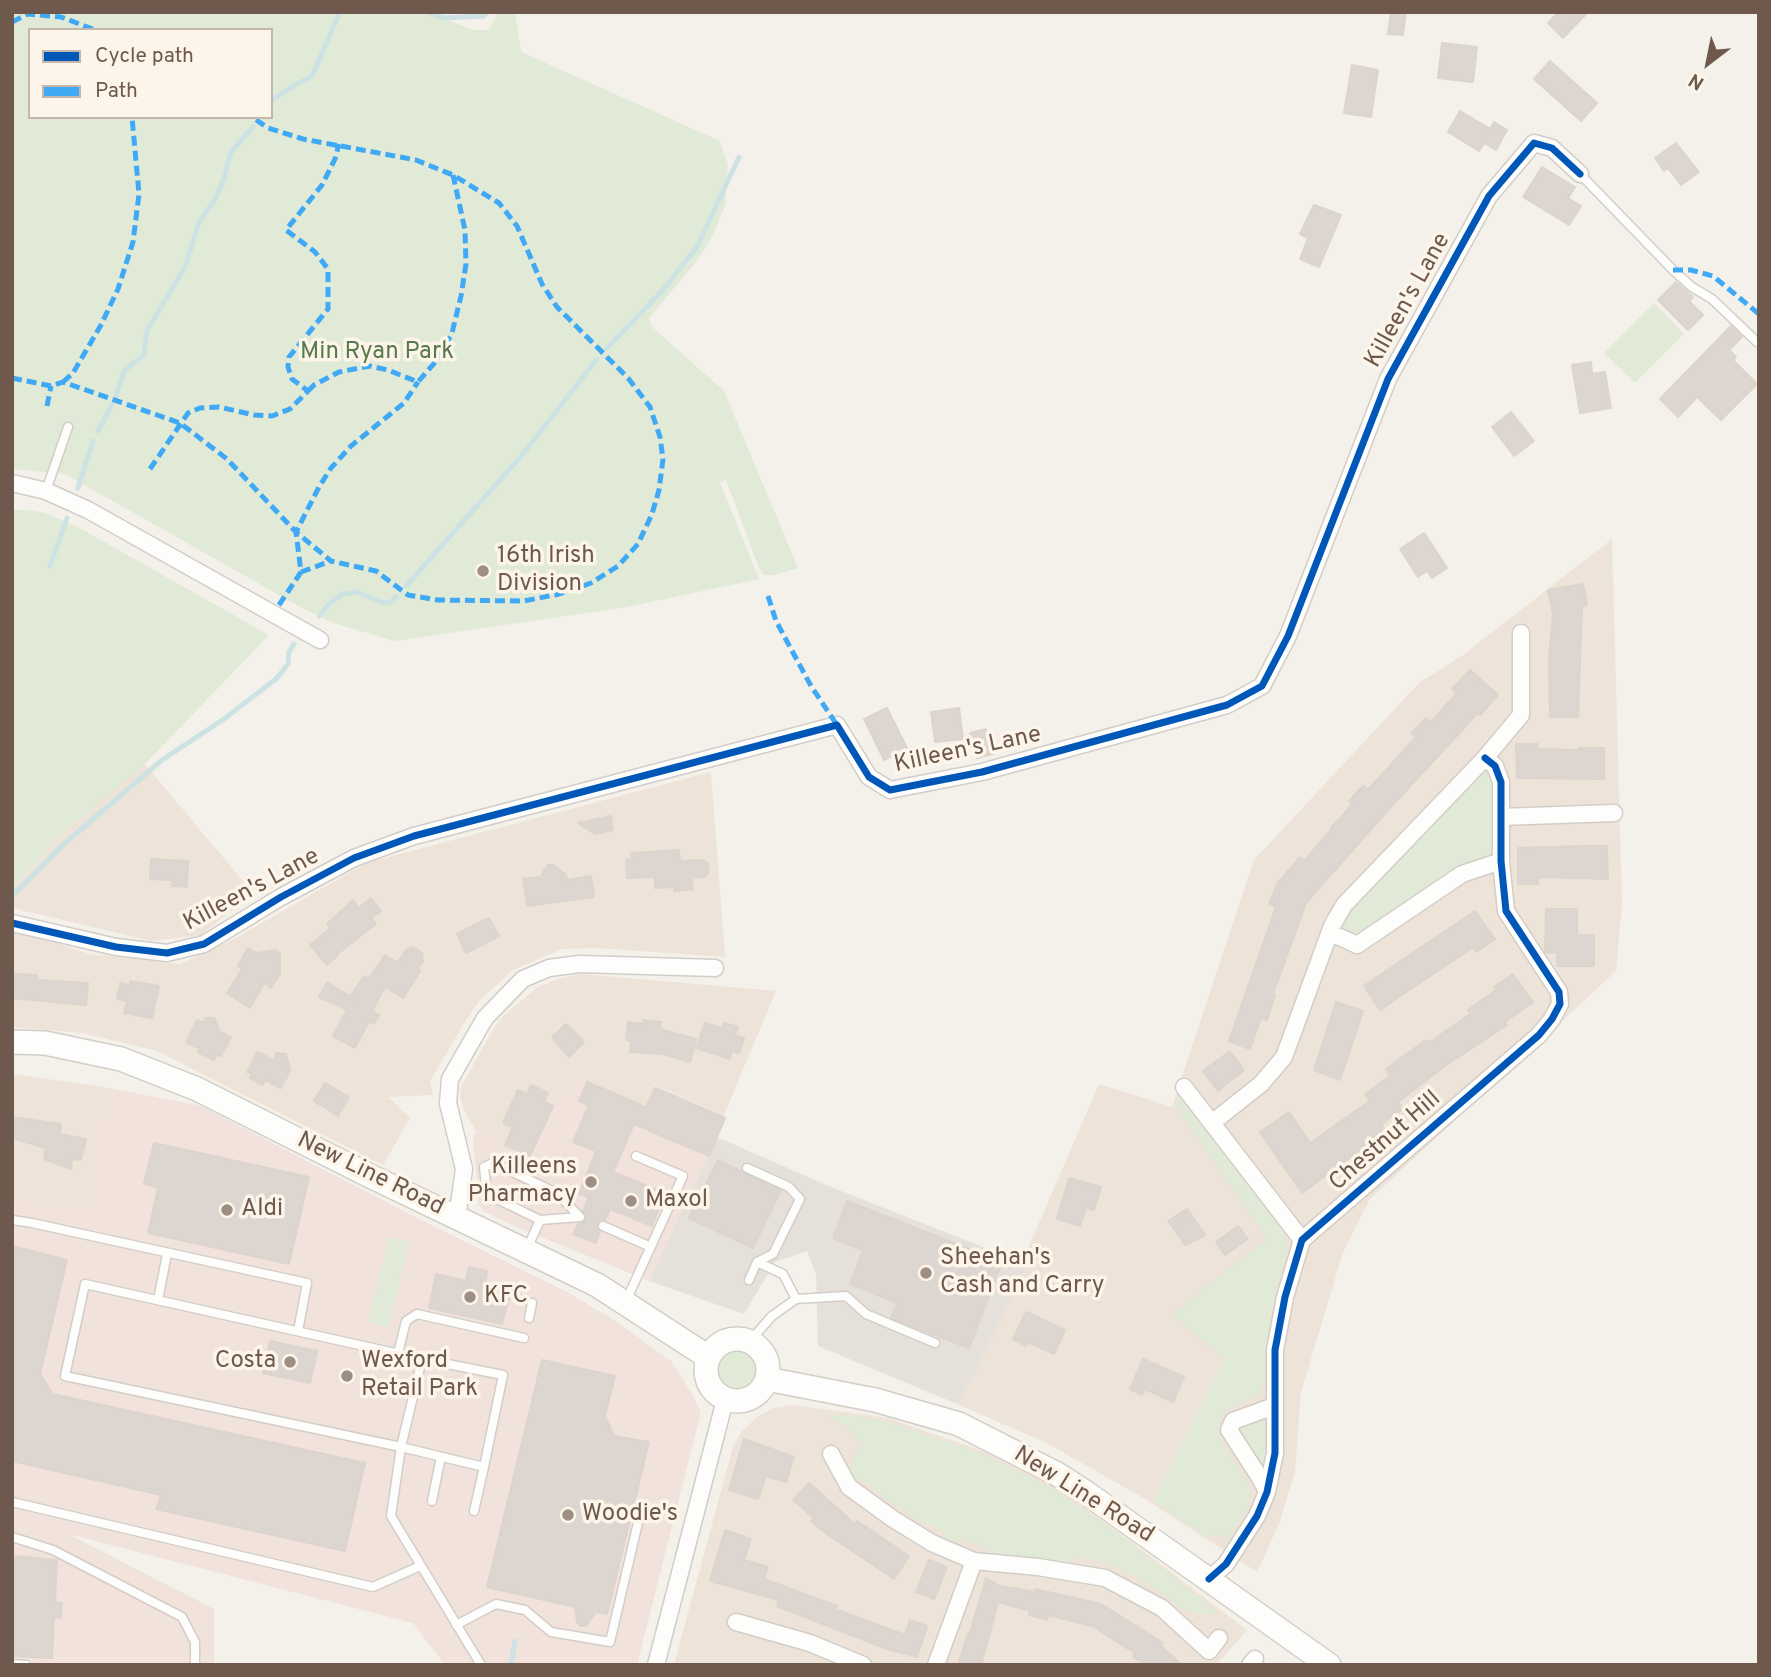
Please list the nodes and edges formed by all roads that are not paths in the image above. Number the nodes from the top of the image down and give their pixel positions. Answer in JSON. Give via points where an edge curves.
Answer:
{"nodes":[{"id":1,"x":1580,"y":174,"type":"joint"},
{"id":2,"x":1757,"y":342,"type":"dead end"},
{"id":3,"x":68,"y":427,"type":"dead end"},
{"id":4,"x":12,"y":483,"type":"edge"},
{"id":5,"x":46,"y":491,"type":"junction"},
{"id":6,"x":1521,"y":633,"type":"dead end"},
{"id":7,"x":320,"y":640,"type":"dead end"},
{"id":8,"x":1485,"y":758,"type":"junction"},
{"id":9,"x":1614,"y":813,"type":"dead end"},
{"id":10,"x":1501,"y":817,"type":"junction"},
{"id":11,"x":1502,"y":861,"type":"junction"},
{"id":12,"x":12,"y":923,"type":"edge"},
{"id":13,"x":1329,"y":936,"type":"junction"},
{"id":14,"x":715,"y":968,"type":"dead end"},
{"id":15,"x":12,"y":1042,"type":"edge"},
{"id":16,"x":1184,"y":1087,"type":"dead end"},
{"id":17,"x":1213,"y":1122,"type":"junction"},
{"id":18,"x":636,"y":1156,"type":"dead end"},
{"id":19,"x":747,"y":1168,"type":"dead end"},
{"id":20,"x":457,"y":1217,"type":"junction"},
{"id":21,"x":12,"y":1220,"type":"edge"},
{"id":22,"x":540,"y":1220,"type":"junction"},
{"id":23,"x":603,"y":1226,"type":"dead end"},
{"id":24,"x":1302,"y":1240,"type":"junction"},
{"id":25,"x":651,"y":1247,"type":"junction"},
{"id":26,"x":526,"y":1251,"type":"junction"},
{"id":27,"x":167,"y":1254,"type":"junction"},
{"id":28,"x":757,"y":1262,"type":"junction"},
{"id":29,"x":749,"y":1280,"type":"dead end"},
{"id":30,"x":796,"y":1299,"type":"junction"},
{"id":31,"x":158,"y":1300,"type":"junction"},
{"id":32,"x":532,"y":1303,"type":"dead end"},
{"id":33,"x":625,"y":1304,"type":"junction"},
{"id":34,"x":529,"y":1318,"type":"dead end"},
{"id":35,"x":298,"y":1331,"type":"junction"},
{"id":36,"x":524,"y":1338,"type":"dead end"},
{"id":37,"x":750,"y":1341,"type":"junction"},
{"id":38,"x":935,"y":1343,"type":"dead end"},
{"id":39,"x":398,"y":1353,"type":"junction"},
{"id":40,"x":708,"y":1357,"type":"junction"},
{"id":41,"x":422,"y":1359,"type":"junction"},
{"id":42,"x":767,"y":1379,"type":"junction"},
{"id":43,"x":725,"y":1400,"type":"junction"},
{"id":44,"x":1274,"y":1406,"type":"junction"},
{"id":45,"x":401,"y":1447,"type":"junction"},
{"id":46,"x":831,"y":1454,"type":"dead end"},
{"id":47,"x":441,"y":1457,"type":"junction"},
{"id":48,"x":484,"y":1467,"type":"junction"},
{"id":49,"x":1266,"y":1492,"type":"junction"},
{"id":50,"x":432,"y":1501,"type":"dead end"},
{"id":51,"x":12,"y":1502,"type":"edge"},
{"id":52,"x":641,"y":1510,"type":"dead end"},
{"id":53,"x":474,"y":1511,"type":"dead end"},
{"id":54,"x":12,"y":1537,"type":"edge"},
{"id":55,"x":974,"y":1561,"type":"junction"},
{"id":56,"x":420,"y":1566,"type":"junction"},
{"id":57,"x":1209,"y":1579,"type":"junction"},
{"id":58,"x":736,"y":1622,"type":"dead end"},
{"id":59,"x":456,"y":1625,"type":"junction"},
{"id":60,"x":1219,"y":1638,"type":"dead end"},
{"id":61,"x":12,"y":1664,"type":"edge"},
{"id":62,"x":1327,"y":1664,"type":"edge"},
{"id":63,"x":26,"y":1665,"type":"edge"},
{"id":64,"x":195,"y":1665,"type":"edge"},
{"id":65,"x":481,"y":1665,"type":"edge"},
{"id":66,"x":656,"y":1665,"type":"edge"},
{"id":67,"x":863,"y":1665,"type":"edge"},
{"id":68,"x":936,"y":1665,"type":"edge"}],
"edges":[{"from":1,"to":2,"type":"lane","via":[[1682,278]]},
{"from":1,"to":12,"type":"street","name":"Killeen's Lane","via":[[1552,148],[1534,143],[1489,196],[1388,379],[1288,636],[1262,686],[1227,705],[982,772],[890,790],[869,777],[837,725],[414,836],[354,858],[204,944],[166,953],[116,947]]},
{"from":3,"to":5,"type":"lane"},
{"from":4,"to":5,"type":"street"},
{"from":5,"to":7,"type":"street"},
{"from":6,"to":8,"type":"street","via":[[1521,715]]},
{"from":8,"to":10,"type":"street","name":"Chestnut Hill","via":[[1495,766],[1501,782]]},
{"from":8,"to":13,"type":"street","via":[[1344,905]]},
{"from":9,"to":10,"type":"street"},
{"from":10,"to":11,"type":"street","name":"Chestnut Hill"},
{"from":11,"to":13,"type":"street","via":[[1462,874],[1356,945]]},
{"from":11,"to":24,"type":"street","name":"Chestnut Hill","via":[[1506,911],[1559,992],[1560,1004],[1539,1035]]},
{"from":13,"to":17,"type":"street","via":[[1284,1057],[1261,1084]]},
{"from":14,"to":20,"type":"street","via":[[579,964],[549,968],[523,979],[485,1018],[450,1079],[448,1103],[464,1169]]},
{"from":15,"to":20,"type":"main road","name":"New Line Road","via":[[45,1043],[121,1059],[184,1084]]},
{"from":16,"to":17,"type":"street"},
{"from":17,"to":24,"type":"street"},
{"from":18,"to":25,"type":"lane","via":[[683,1176]]},
{"from":19,"to":28,"type":"lane","via":[[789,1187],[800,1199],[773,1254]]},
{"from":20,"to":26,"type":"main road","name":"New Line Road"},
{"from":21,"to":27,"type":"lane"},
{"from":22,"to":22,"type":"lane","via":[[580,1217],[557,1193],[493,1163],[484,1167],[487,1194]]},
{"from":22,"to":26,"type":"lane"},
{"from":23,"to":25,"type":"lane"},
{"from":24,"to":44,"type":"street","via":[[1275,1350]]},
{"from":25,"to":33,"type":"lane"},
{"from":26,"to":33,"type":"main road","name":"New Line Road","via":[[597,1285]]},
{"from":27,"to":31,"type":"lane"},
{"from":27,"to":35,"type":"lane","via":[[307,1283]]},
{"from":28,"to":29,"type":"lane"},
{"from":28,"to":30,"type":"lane","via":[[783,1274]]},
{"from":30,"to":37,"type":"lane"},
{"from":30,"to":38,"type":"lane","via":[[846,1296],[866,1314]]},
{"from":31,"to":35,"type":"lane"},
{"from":31,"to":45,"type":"lane","via":[[85,1284],[65,1376]]},
{"from":32,"to":34,"type":"lane"},
{"from":33,"to":40,"type":"main road","name":"New Line Road"},
{"from":35,"to":39,"type":"lane"},
{"from":36,"to":39,"type":"lane","via":[[417,1314],[406,1321]]},
{"from":37,"to":40,"type":"main road","via":[[723,1342]]},
{"from":37,"to":42,"type":"main road","via":[[762,1350]]},
{"from":39,"to":41,"type":"lane"},
{"from":40,"to":43,"type":"main road","via":[[706,1377]]},
{"from":41,"to":45,"type":"lane"},
{"from":41,"to":48,"type":"lane","via":[[503,1375]]},
{"from":42,"to":43,"type":"main road","via":[[756,1396]]},
{"from":42,"to":57,"type":"main road","name":"New Line Road","via":[[853,1395],[959,1424],[1057,1474]]},
{"from":43,"to":66,"type":"street"},
{"from":44,"to":49,"type":"street","via":[[1275,1453]]},
{"from":44,"to":49,"type":"street","via":[[1233,1421],[1229,1430]]},
{"from":45,"to":47,"type":"lane"},
{"from":45,"to":56,"type":"lane","via":[[391,1516]]},
{"from":46,"to":55,"type":"street","via":[[849,1487],[932,1543]]},
{"from":47,"to":48,"type":"lane"},
{"from":47,"to":50,"type":"lane"},
{"from":48,"to":53,"type":"lane"},
{"from":49,"to":57,"type":"street","via":[[1257,1516],[1226,1564]]},
{"from":51,"to":56,"type":"lane","via":[[373,1587]]},
{"from":52,"to":59,"type":"lane","via":[[610,1643],[551,1632],[525,1610],[496,1604]]},
{"from":54,"to":64,"type":"lane","via":[[53,1550],[182,1617],[195,1642]]},
{"from":55,"to":60,"type":"street","via":[[1105,1578],[1162,1608],[1209,1651]]},
{"from":55,"to":68,"type":"street"},
{"from":56,"to":59,"type":"lane"},
{"from":57,"to":62,"type":"main road","name":"New Line Road"},
{"from":58,"to":67,"type":"street","via":[[810,1643]]},
{"from":59,"to":65,"type":"lane"},
{"from":61,"to":63,"type":"lane"}]}
